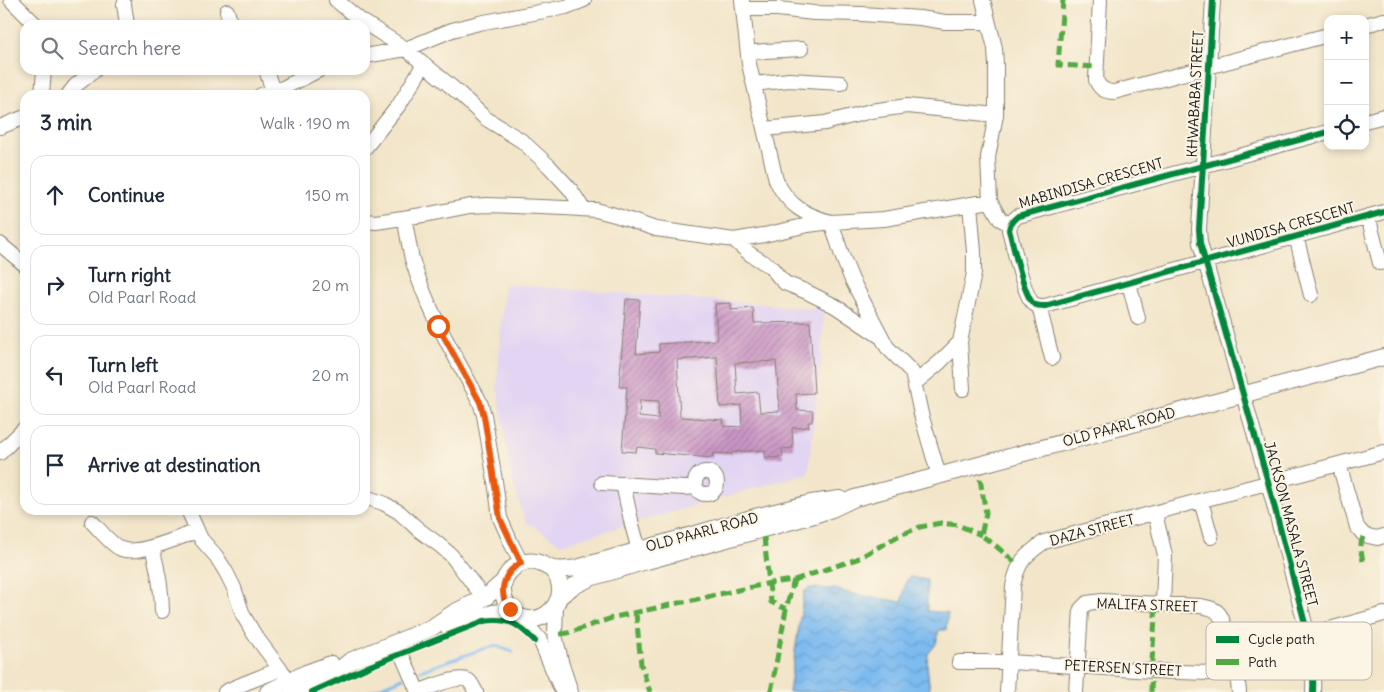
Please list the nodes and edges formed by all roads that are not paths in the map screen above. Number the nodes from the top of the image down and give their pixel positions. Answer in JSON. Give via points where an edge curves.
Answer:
{"nodes":[{"id":1,"x":11,"y":0,"type":"edge"},
{"id":2,"x":336,"y":0,"type":"edge"},
{"id":3,"x":584,"y":0,"type":"edge"},
{"id":4,"x":983,"y":0,"type":"edge"},
{"id":5,"x":1100,"y":0,"type":"edge"},
{"id":6,"x":1213,"y":0,"type":"edge"},
{"id":7,"x":124,"y":4,"type":"dead end"},
{"id":8,"x":743,"y":4,"type":"edge"},
{"id":9,"x":227,"y":12,"type":"dead end"},
{"id":10,"x":31,"y":20,"type":"edge"},
{"id":11,"x":126,"y":20,"type":"edge"},
{"id":12,"x":229,"y":20,"type":"edge"},
{"id":13,"x":360,"y":20,"type":"edge"},
{"id":14,"x":1384,"y":20,"type":"edge"},
{"id":15,"x":988,"y":22,"type":"junction"},
{"id":16,"x":1369,"y":24,"type":"edge"},
{"id":17,"x":370,"y":26,"type":"edge"},
{"id":18,"x":1324,"y":36,"type":"edge"},
{"id":19,"x":406,"y":49,"type":"junction"},
{"id":20,"x":801,"y":49,"type":"dead end"},
{"id":21,"x":748,"y":54,"type":"junction"},
{"id":22,"x":370,"y":55,"type":"edge"},
{"id":23,"x":424,"y":64,"type":"junction"},
{"id":24,"x":1209,"y":67,"type":"junction"},
{"id":25,"x":44,"y":75,"type":"edge"},
{"id":26,"x":89,"y":75,"type":"edge"},
{"id":27,"x":266,"y":75,"type":"edge"},
{"id":28,"x":309,"y":75,"type":"edge"},
{"id":29,"x":841,"y":83,"type":"dead end"},
{"id":30,"x":754,"y":84,"type":"junction"},
{"id":31,"x":42,"y":90,"type":"edge"},
{"id":32,"x":72,"y":90,"type":"edge"},
{"id":33,"x":267,"y":90,"type":"edge"},
{"id":34,"x":277,"y":90,"type":"edge"},
{"id":35,"x":996,"y":114,"type":"junction"},
{"id":36,"x":1384,"y":116,"type":"edge"},
{"id":37,"x":20,"y":119,"type":"edge"},
{"id":38,"x":1369,"y":120,"type":"edge"},
{"id":39,"x":0,"y":127,"type":"edge"},
{"id":40,"x":765,"y":130,"type":"junction"},
{"id":41,"x":1324,"y":133,"type":"edge"},
{"id":42,"x":370,"y":142,"type":"edge"},
{"id":43,"x":1204,"y":165,"type":"junction"},
{"id":44,"x":990,"y":201,"type":"junction"},
{"id":45,"x":970,"y":204,"type":"junction"},
{"id":46,"x":583,"y":209,"type":"junction"},
{"id":47,"x":1384,"y":212,"type":"edge"},
{"id":48,"x":1368,"y":216,"type":"junction"},
{"id":49,"x":404,"y":218,"type":"junction"},
{"id":50,"x":370,"y":221,"type":"edge"},
{"id":51,"x":831,"y":222,"type":"junction"},
{"id":52,"x":1010,"y":224,"type":"junction"},
{"id":53,"x":1296,"y":236,"type":"junction"},
{"id":54,"x":734,"y":240,"type":"junction"},
{"id":55,"x":0,"y":244,"type":"edge"},
{"id":56,"x":20,"y":261,"type":"edge"},
{"id":57,"x":1206,"y":262,"type":"junction"},
{"id":58,"x":1380,"y":263,"type":"dead end"},
{"id":59,"x":1129,"y":283,"type":"junction"},
{"id":60,"x":1311,"y":295,"type":"dead end"},
{"id":61,"x":1039,"y":306,"type":"junction"},
{"id":62,"x":1138,"y":318,"type":"dead end"},
{"id":63,"x":882,"y":337,"type":"junction"},
{"id":64,"x":960,"y":342,"type":"junction"},
{"id":65,"x":1384,"y":356,"type":"edge"},
{"id":66,"x":1052,"y":358,"type":"dead end"},
{"id":67,"x":915,"y":383,"type":"junction"},
{"id":68,"x":963,"y":389,"type":"dead end"},
{"id":69,"x":1242,"y":394,"type":"junction"},
{"id":70,"x":20,"y":433,"type":"edge"},
{"id":71,"x":1384,"y":452,"type":"edge"},
{"id":72,"x":0,"y":453,"type":"edge"},
{"id":73,"x":1340,"y":464,"type":"junction"},
{"id":74,"x":939,"y":476,"type":"junction"},
{"id":75,"x":1268,"y":482,"type":"junction"},
{"id":76,"x":602,"y":483,"type":"dead end"},
{"id":77,"x":623,"y":484,"type":"junction"},
{"id":78,"x":696,"y":487,"type":"dead end"},
{"id":79,"x":370,"y":498,"type":"edge"},
{"id":80,"x":1201,"y":501,"type":"junction"},
{"id":81,"x":1155,"y":514,"type":"junction"},
{"id":82,"x":190,"y":515,"type":"edge"},
{"id":83,"x":92,"y":522,"type":"dead end"},
{"id":84,"x":197,"y":531,"type":"junction"},
{"id":85,"x":1384,"y":536,"type":"edge"},
{"id":86,"x":1211,"y":537,"type":"dead end"},
{"id":87,"x":152,"y":547,"type":"junction"},
{"id":88,"x":641,"y":556,"type":"junction"},
{"id":89,"x":521,"y":563,"type":"junction"},
{"id":90,"x":550,"y":568,"type":"junction"},
{"id":91,"x":504,"y":581,"type":"junction"},
{"id":92,"x":483,"y":599,"type":"junction"},
{"id":93,"x":558,"y":601,"type":"junction"},
{"id":94,"x":1162,"y":604,"type":"junction"},
{"id":95,"x":162,"y":611,"type":"dead end"},
{"id":96,"x":1384,"y":614,"type":"edge"},
{"id":97,"x":518,"y":615,"type":"junction"},
{"id":98,"x":1223,"y":622,"type":"edge"},
{"id":99,"x":1305,"y":622,"type":"edge"},
{"id":100,"x":1355,"y":622,"type":"edge"},
{"id":101,"x":431,"y":628,"type":"junction"},
{"id":102,"x":396,"y":642,"type":"junction"},
{"id":103,"x":959,"y":662,"type":"dead end"},
{"id":104,"x":1009,"y":662,"type":"junction"},
{"id":105,"x":1077,"y":666,"type":"junction"},
{"id":106,"x":1206,"y":673,"type":"edge"},
{"id":107,"x":287,"y":681,"type":"edge"},
{"id":108,"x":225,"y":692,"type":"edge"},
{"id":109,"x":268,"y":692,"type":"edge"},
{"id":110,"x":418,"y":692,"type":"edge"},
{"id":111,"x":476,"y":692,"type":"edge"},
{"id":112,"x":562,"y":692,"type":"edge"},
{"id":113,"x":572,"y":692,"type":"edge"},
{"id":114,"x":1007,"y":692,"type":"edge"},
{"id":115,"x":1076,"y":692,"type":"edge"}],
"edges":[{"from":1,"to":10,"type":"street"},
{"from":2,"to":13,"type":"street"},
{"from":3,"to":19,"type":"street","via":[[452,30]]},
{"from":4,"to":15,"type":"street"},
{"from":5,"to":24,"type":"street","via":[[1095,75],[1104,91],[1114,92]]},
{"from":6,"to":24,"type":"street","name":"KHWABABA STREET"},
{"from":7,"to":11,"type":"street"},
{"from":8,"to":15,"type":"street","via":[[814,13]]},
{"from":8,"to":21,"type":"street"},
{"from":9,"to":12,"type":"street"},
{"from":14,"to":16,"type":"street"},
{"from":15,"to":35,"type":"street","via":[[995,48]]},
{"from":17,"to":19,"type":"street"},
{"from":18,"to":24,"type":"street"},
{"from":19,"to":22,"type":"street"},
{"from":19,"to":23,"type":"street"},
{"from":20,"to":21,"type":"street"},
{"from":21,"to":30,"type":"street"},
{"from":23,"to":42,"type":"street","via":[[400,105]]},
{"from":23,"to":46,"type":"street","via":[[485,118],[522,141],[571,190]]},
{"from":24,"to":43,"type":"street","name":"KHWABABA STREET"},
{"from":25,"to":31,"type":"street"},
{"from":26,"to":32,"type":"street"},
{"from":27,"to":33,"type":"street"},
{"from":28,"to":34,"type":"street"},
{"from":29,"to":30,"type":"street","via":[[789,80]]},
{"from":30,"to":40,"type":"street"},
{"from":35,"to":40,"type":"street","via":[[907,106],[825,123]]},
{"from":35,"to":44,"type":"street","via":[[988,157]]},
{"from":36,"to":38,"type":"street"},
{"from":37,"to":39,"type":"street"},
{"from":40,"to":51,"type":"street","via":[[781,191],[804,212]]},
{"from":41,"to":43,"type":"street","name":"MABINDISA CRESCENT"},
{"from":43,"to":52,"type":"street","name":"MABINDISA CRESCENT","via":[[1022,214]]},
{"from":43,"to":57,"type":"street","name":"KHWABABA STREET","via":[[1199,229]]},
{"from":44,"to":45,"type":"street"},
{"from":44,"to":52,"type":"street","via":[[1000,219]]},
{"from":45,"to":51,"type":"street","via":[[884,219]]},
{"from":45,"to":64,"type":"street","via":[[974,274]]},
{"from":46,"to":49,"type":"street","via":[[486,205]]},
{"from":46,"to":54,"type":"street","via":[[615,215],[656,229]]},
{"from":47,"to":48,"type":"street","name":"VUNDISA CRESCENT"},
{"from":48,"to":53,"type":"street","name":"VUNDISA CRESCENT"},
{"from":48,"to":58,"type":"street","name":"VUNDISA CRESCENT"},
{"from":49,"to":50,"type":"street"},
{"from":49,"to":89,"type":"street","via":[[412,259],[438,326],[480,402],[500,518]]},
{"from":51,"to":54,"type":"street"},
{"from":51,"to":63,"type":"street","via":[[852,280]]},
{"from":52,"to":61,"type":"street","name":"MABINDISA CRESCENT","via":[[1026,293]]},
{"from":53,"to":57,"type":"street","name":"VUNDISA CRESCENT"},
{"from":53,"to":60,"type":"street","name":"VUNDISA CRESCENT"},
{"from":54,"to":63,"type":"street","via":[[786,282],[835,306]]},
{"from":55,"to":56,"type":"street"},
{"from":57,"to":59,"type":"street"},
{"from":57,"to":69,"type":"street","name":"KHWABABA STREET"},
{"from":59,"to":61,"type":"street"},
{"from":59,"to":62,"type":"street"},
{"from":61,"to":66,"type":"street","name":"MABINDISA CRESCENT"},
{"from":63,"to":67,"type":"street","via":[[887,347],[912,372]]},
{"from":64,"to":67,"type":"street"},
{"from":64,"to":68,"type":"street"},
{"from":65,"to":69,"type":"main road","name":"OLD PAARL ROAD"},
{"from":67,"to":74,"type":"street"},
{"from":69,"to":74,"type":"main road","name":"OLD PAARL ROAD"},
{"from":69,"to":75,"type":"street","name":"JACKSON MASALA STREET"},
{"from":70,"to":72,"type":"street"},
{"from":71,"to":73,"type":"street","name":"DAZA STREET"},
{"from":73,"to":75,"type":"street","name":"DAZA STREET"},
{"from":73,"to":85,"type":"street","via":[[1360,531],[1370,537]]},
{"from":74,"to":88,"type":"main road","name":"OLD PAARL ROAD","via":[[855,498],[814,515]]},
{"from":75,"to":80,"type":"street","name":"DAZA STREET"},
{"from":75,"to":99,"type":"street","name":"JACKSON MASALA STREET"},
{"from":76,"to":77,"type":"street"},
{"from":77,"to":78,"type":"street"},
{"from":77,"to":88,"type":"street"},
{"from":79,"to":92,"type":"street","via":[[399,512],[451,555]]},
{"from":80,"to":81,"type":"street","name":"DAZA STREET"},
{"from":80,"to":86,"type":"street"},
{"from":81,"to":94,"type":"street","via":[[1165,555]]},
{"from":81,"to":104,"type":"street","name":"DAZA STREET","via":[[1044,542],[1026,556],[1018,565],[1013,586]]},
{"from":82,"to":84,"type":"street"},
{"from":83,"to":87,"type":"street","via":[[123,550],[132,552]]},
{"from":84,"to":87,"type":"street"},
{"from":84,"to":107,"type":"street","via":[[226,572],[254,634]]},
{"from":87,"to":95,"type":"street","via":[[160,575]]},
{"from":88,"to":90,"type":"main road","name":"OLD PAARL ROAD","via":[[568,569]]},
{"from":88,"to":93,"type":"main road","name":"OLD PAARL ROAD","via":[[572,587]]},
{"from":89,"to":90,"type":"main road","name":"OLD PAARL ROAD","via":[[538,562]]},
{"from":89,"to":91,"type":"main road","name":"OLD PAARL ROAD","via":[[510,570]]},
{"from":90,"to":93,"type":"main road","via":[[559,581]]},
{"from":91,"to":92,"type":"main road","name":"OLD PAARL ROAD"},
{"from":91,"to":97,"type":"main road","via":[[506,605]]},
{"from":92,"to":101,"type":"main road","name":"OLD PAARL ROAD","via":[[454,612]]},
{"from":93,"to":97,"type":"main road","name":"OLD PAARL ROAD","via":[[543,616],[532,619]]},
{"from":93,"to":113,"type":"street","via":[[555,635]]},
{"from":94,"to":98,"type":"street","name":"MALIFA STREET","via":[[1212,608]]},
{"from":94,"to":105,"type":"street","name":"MALIFA STREET","via":[[1102,601],[1084,606],[1080,614]]},
{"from":96,"to":100,"type":"street"},
{"from":97,"to":101,"type":"main road","name":"OLD PAARL ROAD","via":[[493,612]]},
{"from":97,"to":112,"type":"street","via":[[540,640]]},
{"from":101,"to":102,"type":"main road","name":"OLD PAARL ROAD"},
{"from":102,"to":107,"type":"main road","name":"OLD PAARL ROAD","via":[[350,661],[336,672]]},
{"from":102,"to":110,"type":"street"},
{"from":103,"to":104,"type":"street","name":"PETERSEN STREET"},
{"from":104,"to":105,"type":"street","name":"PETERSEN STREET"},
{"from":104,"to":114,"type":"street","name":"DAZA STREET"},
{"from":105,"to":106,"type":"street","name":"PETERSEN STREET"},
{"from":105,"to":115,"type":"street"},
{"from":107,"to":108,"type":"street","via":[[256,680]]},
{"from":107,"to":109,"type":"main road","name":"OLD PAARL ROAD"},
{"from":110,"to":111,"type":"street","via":[[464,679]]}]}
